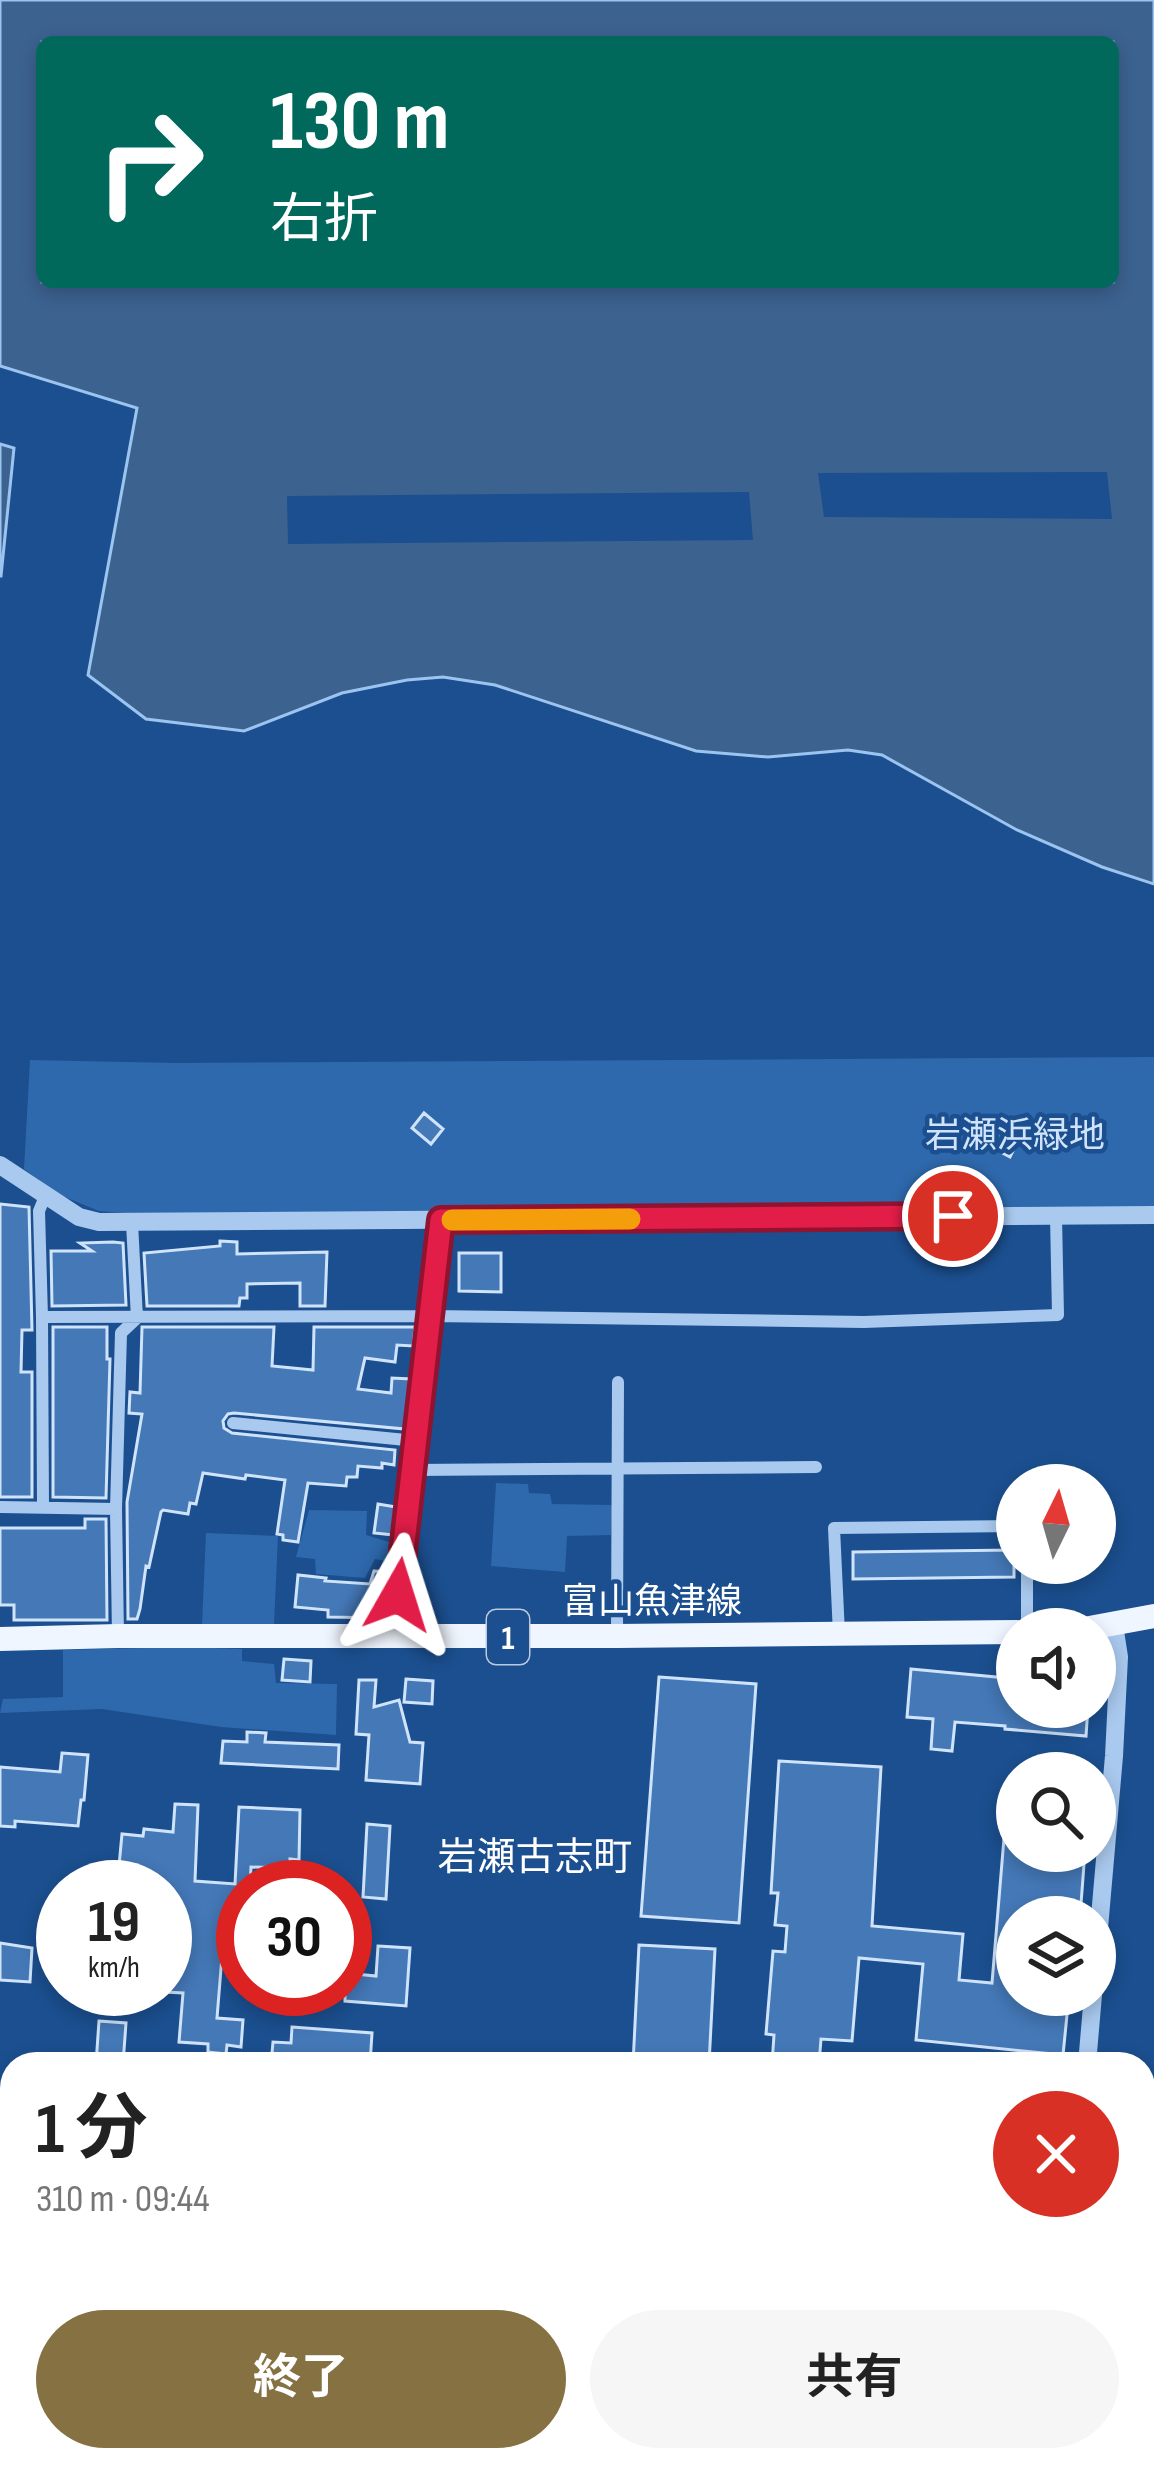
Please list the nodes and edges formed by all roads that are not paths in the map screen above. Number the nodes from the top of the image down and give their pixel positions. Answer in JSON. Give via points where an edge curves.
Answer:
{"nodes":[{"id":1,"x":0,"y":1165,"type":"edge"},
{"id":2,"x":46,"y":1195,"type":"junction"},
{"id":3,"x":1154,"y":1215,"type":"edge"},
{"id":4,"x":1056,"y":1216,"type":"junction"},
{"id":5,"x":441,"y":1220,"type":"junction"},
{"id":6,"x":132,"y":1223,"type":"junction"},
{"id":7,"x":430,"y":1316,"type":"junction"},
{"id":8,"x":42,"y":1317,"type":"junction"},
{"id":9,"x":137,"y":1318,"type":"junction"},
{"id":10,"x":618,"y":1382,"type":"dead end"},
{"id":11,"x":233,"y":1423,"type":"dead end"},
{"id":12,"x":416,"y":1441,"type":"junction"},
{"id":13,"x":817,"y":1467,"type":"dead end"},
{"id":14,"x":617,"y":1469,"type":"junction"},
{"id":15,"x":412,"y":1470,"type":"junction"},
{"id":16,"x":0,"y":1507,"type":"edge"},
{"id":17,"x":43,"y":1507,"type":"junction"},
{"id":18,"x":116,"y":1509,"type":"junction"},
{"id":19,"x":996,"y":1526,"type":"edge"},
{"id":20,"x":1154,"y":1616,"type":"edge"},
{"id":21,"x":1116,"y":1625,"type":"edge"},
{"id":22,"x":996,"y":1631,"type":"edge"},
{"id":23,"x":839,"y":1634,"type":"junction"},
{"id":24,"x":118,"y":1636,"type":"junction"},
{"id":25,"x":617,"y":1636,"type":"junction"},
{"id":26,"x":394,"y":1637,"type":"junction"},
{"id":27,"x":1116,"y":1638,"type":"edge"},
{"id":28,"x":0,"y":1639,"type":"edge"},
{"id":29,"x":1116,"y":1716,"type":"edge"},
{"id":30,"x":1115,"y":1728,"type":"edge"},
{"id":31,"x":1101,"y":1896,"type":"edge"},
{"id":32,"x":1091,"y":2016,"type":"edge"},
{"id":33,"x":1088,"y":2052,"type":"edge"}],
"edges":[{"from":1,"to":2,"type":"street"},
{"from":2,"to":6,"type":"street","via":[[80,1217]]},
{"from":2,"to":8,"type":"street","via":[[39,1211]]},
{"from":3,"to":4,"type":"street"},
{"from":4,"to":5,"type":"street"},
{"from":4,"to":7,"type":"street","via":[[1058,1315],[864,1322]]},
{"from":5,"to":6,"type":"street"},
{"from":5,"to":7,"type":"street"},
{"from":6,"to":9,"type":"street"},
{"from":7,"to":9,"type":"street"},
{"from":7,"to":12,"type":"street"},
{"from":8,"to":9,"type":"street"},
{"from":8,"to":17,"type":"street"},
{"from":9,"to":18,"type":"street","via":[[121,1333]]},
{"from":10,"to":14,"type":"street"},
{"from":11,"to":12,"type":"street"},
{"from":12,"to":15,"type":"street"},
{"from":13,"to":14,"type":"street"},
{"from":14,"to":15,"type":"street"},
{"from":14,"to":25,"type":"street"},
{"from":15,"to":26,"type":"street"},
{"from":16,"to":17,"type":"street"},
{"from":17,"to":18,"type":"street"},
{"from":18,"to":24,"type":"street"},
{"from":19,"to":23,"type":"street","via":[[834,1528]]},
{"from":20,"to":21,"type":"main road"},
{"from":22,"to":23,"type":"main road","name":"富山魚津線","number":"1"},
{"from":23,"to":25,"type":"main road","name":"富山魚津線","number":"1"},
{"from":24,"to":26,"type":"main road","name":"富山魚津線","number":"1"},
{"from":24,"to":28,"type":"main road","name":"富山魚津線","number":"1"},
{"from":25,"to":26,"type":"main road","name":"富山魚津線","number":"1"},
{"from":27,"to":29,"type":"street"},
{"from":30,"to":31,"type":"street"},
{"from":32,"to":33,"type":"street"}]}
